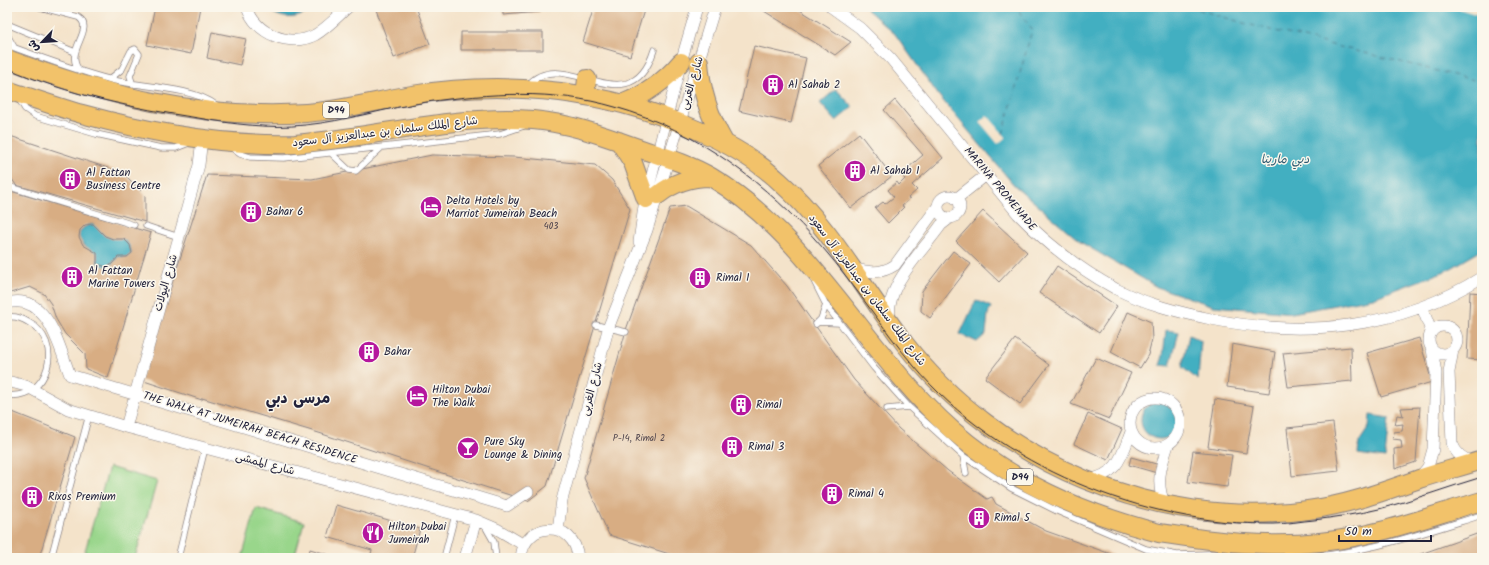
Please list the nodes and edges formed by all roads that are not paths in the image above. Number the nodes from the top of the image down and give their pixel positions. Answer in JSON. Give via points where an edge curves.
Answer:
{"nodes":[{"id":1,"x":40,"y":7,"type":"edge"},
{"id":2,"x":247,"y":7,"type":"edge"},
{"id":3,"x":348,"y":7,"type":"edge"},
{"id":4,"x":697,"y":7,"type":"edge"},
{"id":5,"x":715,"y":7,"type":"edge"},
{"id":6,"x":831,"y":7,"type":"edge"},
{"id":7,"x":7,"y":24,"type":"edge"},
{"id":8,"x":7,"y":35,"type":"edge"},
{"id":9,"x":7,"y":45,"type":"edge"},
{"id":10,"x":654,"y":50,"type":"dead end"},
{"id":11,"x":75,"y":52,"type":"junction"},
{"id":12,"x":10,"y":53,"type":"edge"},
{"id":13,"x":681,"y":62,"type":"junction"},
{"id":14,"x":699,"y":62,"type":"junction"},
{"id":15,"x":122,"y":69,"type":"junction"},
{"id":16,"x":80,"y":71,"type":"junction"},
{"id":17,"x":131,"y":73,"type":"junction"},
{"id":18,"x":110,"y":79,"type":"junction"},
{"id":19,"x":133,"y":85,"type":"junction"},
{"id":20,"x":586,"y":88,"type":"junction"},
{"id":21,"x":12,"y":92,"type":"edge"},
{"id":22,"x":624,"y":103,"type":"junction"},
{"id":23,"x":224,"y":112,"type":"junction"},
{"id":24,"x":533,"y":120,"type":"junction"},
{"id":25,"x":674,"y":120,"type":"junction"},
{"id":26,"x":413,"y":128,"type":"junction"},
{"id":27,"x":199,"y":137,"type":"junction"},
{"id":28,"x":227,"y":141,"type":"junction"},
{"id":29,"x":620,"y":141,"type":"junction"},
{"id":30,"x":724,"y":142,"type":"junction"},
{"id":31,"x":389,"y":146,"type":"junction"},
{"id":32,"x":331,"y":153,"type":"junction"},
{"id":33,"x":664,"y":156,"type":"junction"},
{"id":34,"x":986,"y":174,"type":"junction"},
{"id":35,"x":710,"y":177,"type":"junction"},
{"id":36,"x":7,"y":186,"type":"edge"},
{"id":37,"x":652,"y":197,"type":"junction"},
{"id":38,"x":956,"y":200,"type":"junction"},
{"id":39,"x":938,"y":206,"type":"junction"},
{"id":40,"x":950,"y":218,"type":"junction"},
{"id":41,"x":134,"y":225,"type":"dead end"},
{"id":42,"x":146,"y":226,"type":"dead end"},
{"id":43,"x":179,"y":236,"type":"junction"},
{"id":44,"x":810,"y":265,"type":"junction"},
{"id":45,"x":852,"y":268,"type":"junction"},
{"id":46,"x":1482,"y":277,"type":"edge"},
{"id":47,"x":7,"y":303,"type":"edge"},
{"id":48,"x":826,"y":305,"type":"junction"},
{"id":49,"x":1422,"y":307,"type":"junction"},
{"id":50,"x":7,"y":318,"type":"edge"},
{"id":51,"x":839,"y":323,"type":"junction"},
{"id":52,"x":596,"y":324,"type":"dead end"},
{"id":53,"x":891,"y":324,"type":"junction"},
{"id":54,"x":610,"y":326,"type":"junction"},
{"id":55,"x":1431,"y":331,"type":"junction"},
{"id":56,"x":626,"y":332,"type":"dead end"},
{"id":57,"x":1432,"y":349,"type":"junction"},
{"id":58,"x":1453,"y":350,"type":"junction"},
{"id":59,"x":7,"y":381,"type":"edge"},
{"id":60,"x":32,"y":389,"type":"junction"},
{"id":61,"x":135,"y":393,"type":"junction"},
{"id":62,"x":7,"y":394,"type":"edge"},
{"id":63,"x":909,"y":407,"type":"junction"},
{"id":64,"x":887,"y":409,"type":"dead end"},
{"id":65,"x":89,"y":414,"type":"junction"},
{"id":66,"x":126,"y":427,"type":"junction"},
{"id":67,"x":1131,"y":432,"type":"junction"},
{"id":68,"x":1168,"y":445,"type":"junction"},
{"id":69,"x":205,"y":448,"type":"junction"},
{"id":70,"x":963,"y":456,"type":"junction"},
{"id":71,"x":1479,"y":461,"type":"edge"},
{"id":72,"x":966,"y":473,"type":"dead end"},
{"id":73,"x":1086,"y":480,"type":"junction"},
{"id":74,"x":1416,"y":480,"type":"junction"},
{"id":75,"x":528,"y":492,"type":"dead end"},
{"id":76,"x":1033,"y":492,"type":"junction"},
{"id":77,"x":1482,"y":501,"type":"edge"},
{"id":78,"x":1164,"y":505,"type":"junction"},
{"id":79,"x":455,"y":515,"type":"junction"},
{"id":80,"x":1482,"y":515,"type":"edge"},
{"id":81,"x":479,"y":521,"type":"junction"},
{"id":82,"x":558,"y":530,"type":"junction"},
{"id":83,"x":524,"y":545,"type":"junction"},
{"id":84,"x":51,"y":558,"type":"edge"},
{"id":85,"x":178,"y":558,"type":"edge"},
{"id":86,"x":444,"y":558,"type":"edge"},
{"id":87,"x":465,"y":558,"type":"edge"},
{"id":88,"x":496,"y":558,"type":"edge"},
{"id":89,"x":522,"y":558,"type":"edge"},
{"id":90,"x":578,"y":558,"type":"edge"},
{"id":91,"x":1271,"y":558,"type":"edge"},
{"id":92,"x":1292,"y":558,"type":"edge"}],
"edges":[{"from":1,"to":11,"type":"lane","via":[[78,17],[83,22],[84,31]]},
{"from":2,"to":3,"type":"street","via":[[256,23],[265,31],[289,40],[302,39],[325,29]]},
{"from":4,"to":13,"type":"street","name":"شارع الغربى"},
{"from":5,"to":14,"type":"street","name":"شارع الغربى"},
{"from":6,"to":34,"type":"street","name":"MARINA PROMENADE","via":[[860,28],[891,59]]},
{"from":7,"to":11,"type":"lane"},
{"from":8,"to":12,"type":"lane"},
{"from":9,"to":12,"type":"lane"},
{"from":10,"to":20,"type":"lane","via":[[646,71],[634,81]]},
{"from":11,"to":16,"type":"lane","via":[[74,63]]},
{"from":12,"to":16,"type":"lane"},
{"from":12,"to":23,"type":"main road","name":"شارع الملك سلمان بن عبدالعزيز آل سعود","number":"D94","via":[[49,75],[114,94],[150,102]]},
{"from":13,"to":22,"type":"main road","via":[[650,91]]},
{"from":13,"to":25,"type":"street","name":"شارع الغربى"},
{"from":14,"to":25,"type":"street","name":"شارع الغربى"},
{"from":14,"to":30,"type":"main road","via":[[704,97],[712,120]]},
{"from":15,"to":17,"type":"lane"},
{"from":15,"to":17,"type":"lane","via":[[131,51],[137,50],[139,56]]},
{"from":15,"to":18,"type":"lane"},
{"from":16,"to":18,"type":"lane"},
{"from":17,"to":19,"type":"lane"},
{"from":18,"to":19,"type":"lane"},
{"from":19,"to":23,"type":"lane","via":[[198,95]]},
{"from":20,"to":22,"type":"main road","name":"شارع الملك سلمان بن عبدالعزيز آل سعود","number":"D94"},
{"from":20,"to":23,"type":"main road","name":"شارع الملك سلمان بن عبدالعزيز آل سعود","number":"D94","via":[[472,89],[442,91],[330,111]]},
{"from":21,"to":27,"type":"main road","name":"شارع الملك سلمان بن عبدالعزيز آل سعود","number":"D94","via":[[104,119]]},
{"from":22,"to":25,"type":"main road","name":"شارع الملك سلمان بن عبدالعزيز آل سعود","number":"D94"},
{"from":24,"to":26,"type":"main road","name":"شارع الملك سلمان بن عبدالعزيز آل سعود","number":"D94","via":[[466,122]]},
{"from":24,"to":29,"type":"main road","name":"شارع الملك سلمان بن عبدالعزيز آل سعود","number":"D94","via":[[577,128]]},
{"from":24,"to":31,"type":"lane","via":[[517,129],[500,134]]},
{"from":25,"to":30,"type":"main road","name":"شارع الملك سلمان بن عبدالعزيز آل سعود","number":"D94"},
{"from":25,"to":33,"type":"street","name":"شارع الغربى"},
{"from":26,"to":28,"type":"main road","name":"شارع الملك سلمان بن عبدالعزيز آل سعود","number":"D94","via":[[295,144],[272,145]]},
{"from":26,"to":31,"type":"main road"},
{"from":27,"to":28,"type":"main road","name":"شارع الملك سلمان بن عبدالعزيز آل سعود","number":"D94"},
{"from":27,"to":43,"type":"street","name":"شارع اليولات","via":[[199,165]]},
{"from":28,"to":32,"type":"lane","via":[[240,154],[256,158]]},
{"from":29,"to":33,"type":"main road","name":"شارع الملك سلمان بن عبدالعزيز آل سعود","number":"D94"},
{"from":29,"to":37,"type":"main road"},
{"from":30,"to":45,"type":"main road","name":"شارع الملك سلمان بن عبدالعزيز آل سعود","number":"D94","via":[[758,164],[794,195],[825,230]]},
{"from":31,"to":32,"type":"lane"},
{"from":31,"to":32,"type":"lane","via":[[356,171],[350,170]]},
{"from":33,"to":35,"type":"main road","name":"شارع الملك سلمان بن عبدالعزيز آل سعود","number":"D94"},
{"from":33,"to":37,"type":"street","name":"شارع الغربى"},
{"from":34,"to":38,"type":"street"},
{"from":34,"to":49,"type":"street","name":"MARINA PROMENADE","via":[[1035,232],[1074,264],[1117,289],[1164,308],[1235,324],[1306,329],[1353,325]]},
{"from":35,"to":37,"type":"main road","via":[[677,182]]},
{"from":35,"to":44,"type":"main road","name":"شارع الملك سلمان بن عبدالعزيز آل سعود","number":"D94","via":[[767,220]]},
{"from":36,"to":41,"type":"lane"},
{"from":37,"to":54,"type":"street","name":"شارع الغربى","via":[[640,228],[638,250]]},
{"from":38,"to":39,"type":"street","via":[[945,197]]},
{"from":38,"to":40,"type":"street","via":[[959,210],[956,216]]},
{"from":39,"to":40,"type":"street","via":[[940,214]]},
{"from":39,"to":45,"type":"street","via":[[895,265],[877,273]]},
{"from":40,"to":53,"type":"street","via":[[941,226],[895,288],[889,305]]},
{"from":42,"to":43,"type":"lane"},
{"from":43,"to":61,"type":"street","name":"شارع اليولات"},
{"from":44,"to":48,"type":"lane","via":[[816,286]]},
{"from":44,"to":76,"type":"main road","name":"شارع الملك سلمان بن عبدالعزيز آل سعود","number":"D94","via":[[895,372],[924,404],[970,445]]},
{"from":45,"to":53,"type":"main road","name":"شارع الملك سلمان بن عبدالعزيز آل سعود","number":"D94"},
{"from":46,"to":49,"type":"street","name":"MARINA PROMENADE"},
{"from":47,"to":61,"type":"street","name":"THE WALK AT JUMEIRAH BEACH RESIDENCE","via":[[22,302],[42,312],[49,321],[70,375]]},
{"from":48,"to":51,"type":"lane"},
{"from":48,"to":51,"type":"lane","via":[[817,323]]},
{"from":49,"to":55,"type":"street"},
{"from":50,"to":60,"type":"lane","via":[[22,319],[33,324],[48,344],[48,368]]},
{"from":51,"to":63,"type":"lane"},
{"from":52,"to":54,"type":"lane"},
{"from":53,"to":73,"type":"main road","name":"شارع الملك سلمان بن عبدالعزيز آل سعود","number":"D94","via":[[925,367],[982,420],[1036,455]]},
{"from":54,"to":56,"type":"lane"},
{"from":54,"to":82,"type":"street","name":"شارع الغربى","via":[[562,500]]},
{"from":55,"to":57,"type":"street","via":[[1428,340]]},
{"from":55,"to":58,"type":"street","via":[[1444,325],[1453,329],[1458,342]]},
{"from":57,"to":58,"type":"street","via":[[1440,354]]},
{"from":57,"to":74,"type":"street","via":[[1436,378],[1433,449],[1428,467]]},
{"from":58,"to":71,"type":"street","via":[[1449,372],[1452,443],[1460,457]]},
{"from":59,"to":60,"type":"street","name":"شارع الممشى"},
{"from":60,"to":62,"type":"lane","via":[[22,394]]},
{"from":60,"to":65,"type":"street","name":"شارع الممشى","via":[[56,403]]},
{"from":61,"to":66,"type":"street","name":"شارع اليولات"},
{"from":61,"to":75,"type":"street","name":"THE WALK AT JUMEIRAH BEACH RESIDENCE","via":[[507,506]]},
{"from":63,"to":64,"type":"lane"},
{"from":63,"to":70,"type":"lane"},
{"from":65,"to":66,"type":"street","name":"شارع الممشى"},
{"from":65,"to":84,"type":"lane"},
{"from":66,"to":69,"type":"street","name":"شارع الممشى"},
{"from":67,"to":68,"type":"street","via":[[1143,446],[1160,448]]},
{"from":67,"to":68,"type":"street","via":[[1130,416],[1139,403],[1154,397],[1162,399],[1174,407],[1180,420],[1178,434]]},
{"from":67,"to":73,"type":"street","via":[[1122,456],[1114,468],[1102,477]]},
{"from":68,"to":78,"type":"street","via":[[1159,478]]},
{"from":69,"to":79,"type":"street","name":"شارع الممشى"},
{"from":69,"to":85,"type":"lane"},
{"from":70,"to":72,"type":"lane"},
{"from":70,"to":76,"type":"lane"},
{"from":71,"to":74,"type":"main road","name":"شارع الملك سلمان بن عبدالعزيز آل سعود","number":"D94"},
{"from":73,"to":78,"type":"main road","name":"شارع الملك سلمان بن عبدالعزيز آل سعود","number":"D94"},
{"from":74,"to":78,"type":"main road","name":"شارع الملك سلمان بن عبدالعزيز آل سعود","number":"D94","via":[[1371,497],[1303,511],[1234,514]]},
{"from":76,"to":77,"type":"main road","name":"شارع الملك سلمان بن عبدالعزيز آل سعود","number":"D94","via":[[1159,533],[1255,544],[1297,544],[1345,539]]},
{"from":76,"to":91,"type":"lane","via":[[1116,537],[1146,548],[1177,554]]},
{"from":79,"to":81,"type":"street","name":"شارع الممشى"},
{"from":79,"to":86,"type":"lane"},
{"from":80,"to":92,"type":"lane","via":[[1379,546],[1343,553]]},
{"from":81,"to":83,"type":"street","name":"شارع الممشى"},
{"from":81,"to":87,"type":"street"},
{"from":81,"to":88,"type":"lane","via":[[494,542]]},
{"from":82,"to":83,"type":"street","via":[[548,528],[538,531]]},
{"from":82,"to":90,"type":"street","via":[[574,541]]},
{"from":83,"to":89,"type":"street"}]}
